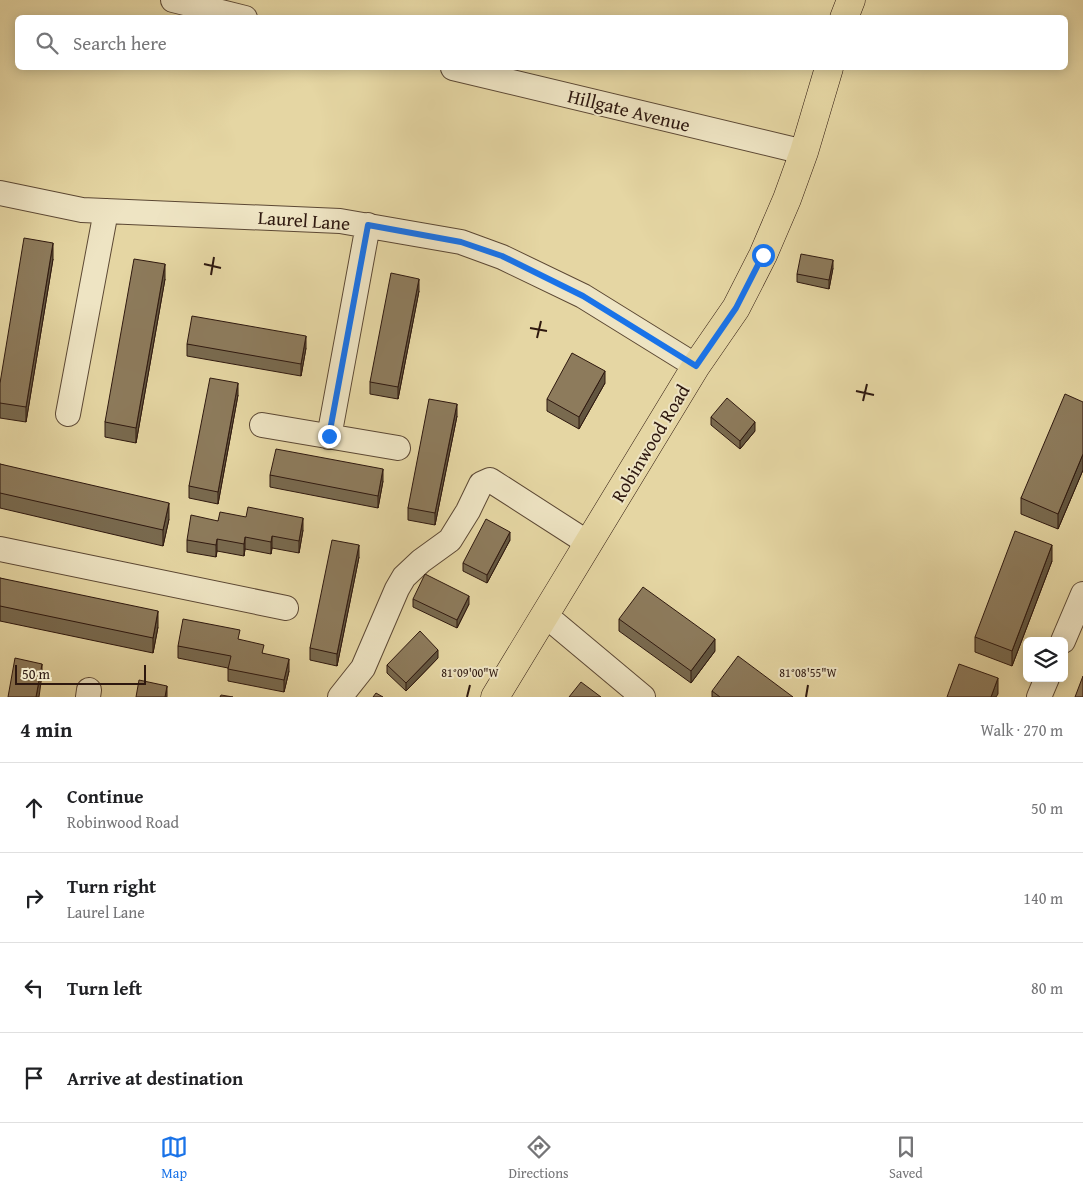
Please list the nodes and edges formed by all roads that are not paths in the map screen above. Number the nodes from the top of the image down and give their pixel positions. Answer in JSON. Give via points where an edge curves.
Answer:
{"nodes":[{"id":1,"x":173,"y":0,"type":"edge"},
{"id":2,"x":850,"y":0,"type":"edge"},
{"id":3,"x":234,"y":15,"type":"edge"},
{"id":4,"x":845,"y":15,"type":"edge"},
{"id":5,"x":461,"y":70,"type":"edge"},
{"id":6,"x":828,"y":70,"type":"edge"},
{"id":7,"x":804,"y":152,"type":"junction"},
{"id":8,"x":0,"y":192,"type":"edge"},
{"id":9,"x":106,"y":211,"type":"junction"},
{"id":10,"x":368,"y":225,"type":"junction"},
{"id":11,"x":696,"y":366,"type":"junction"},
{"id":12,"x":68,"y":414,"type":"dead end"},
{"id":13,"x":262,"y":425,"type":"dead end"},
{"id":14,"x":329,"y":436,"type":"junction"},
{"id":15,"x":398,"y":448,"type":"dead end"},
{"id":16,"x":588,"y":543,"type":"junction"},
{"id":17,"x":0,"y":549,"type":"edge"},
{"id":18,"x":1083,"y":594,"type":"edge"},
{"id":19,"x":286,"y":608,"type":"dead end"},
{"id":20,"x":545,"y":615,"type":"junction"},
{"id":21,"x":1065,"y":637,"type":"edge"},
{"id":22,"x":1045,"y":682,"type":"edge"},
{"id":23,"x":340,"y":697,"type":"edge"},
{"id":24,"x":494,"y":697,"type":"edge"},
{"id":25,"x":643,"y":697,"type":"edge"},
{"id":26,"x":1039,"y":697,"type":"edge"}],
"edges":[{"from":1,"to":3,"type":"street"},
{"from":2,"to":4,"type":"main road"},
{"from":5,"to":7,"type":"street","name":"Hillgate Avenue"},
{"from":6,"to":7,"type":"main road","name":"Robinwood Road"},
{"from":7,"to":11,"type":"main road","name":"Robinwood Road","via":[[763,255],[732,315]]},
{"from":8,"to":9,"type":"street","name":"Laurel Lane","via":[[82,210]]},
{"from":9,"to":10,"type":"street","name":"Laurel Lane","via":[[340,220]]},
{"from":9,"to":12,"type":"street"},
{"from":10,"to":11,"type":"street","name":"Laurel Lane","via":[[461,242],[502,256],[583,296]]},
{"from":10,"to":14,"type":"street"},
{"from":11,"to":16,"type":"main road","name":"Robinwood Road"},
{"from":13,"to":14,"type":"street"},
{"from":14,"to":15,"type":"street"},
{"from":16,"to":20,"type":"main road","name":"Robinwood Road"},
{"from":16,"to":23,"type":"street","via":[[490,480],[481,484],[450,540],[404,577],[363,668]]},
{"from":17,"to":19,"type":"street"},
{"from":18,"to":21,"type":"street"},
{"from":20,"to":24,"type":"main road","name":"Robinwood Road"},
{"from":20,"to":25,"type":"street"},
{"from":22,"to":26,"type":"street"}]}
